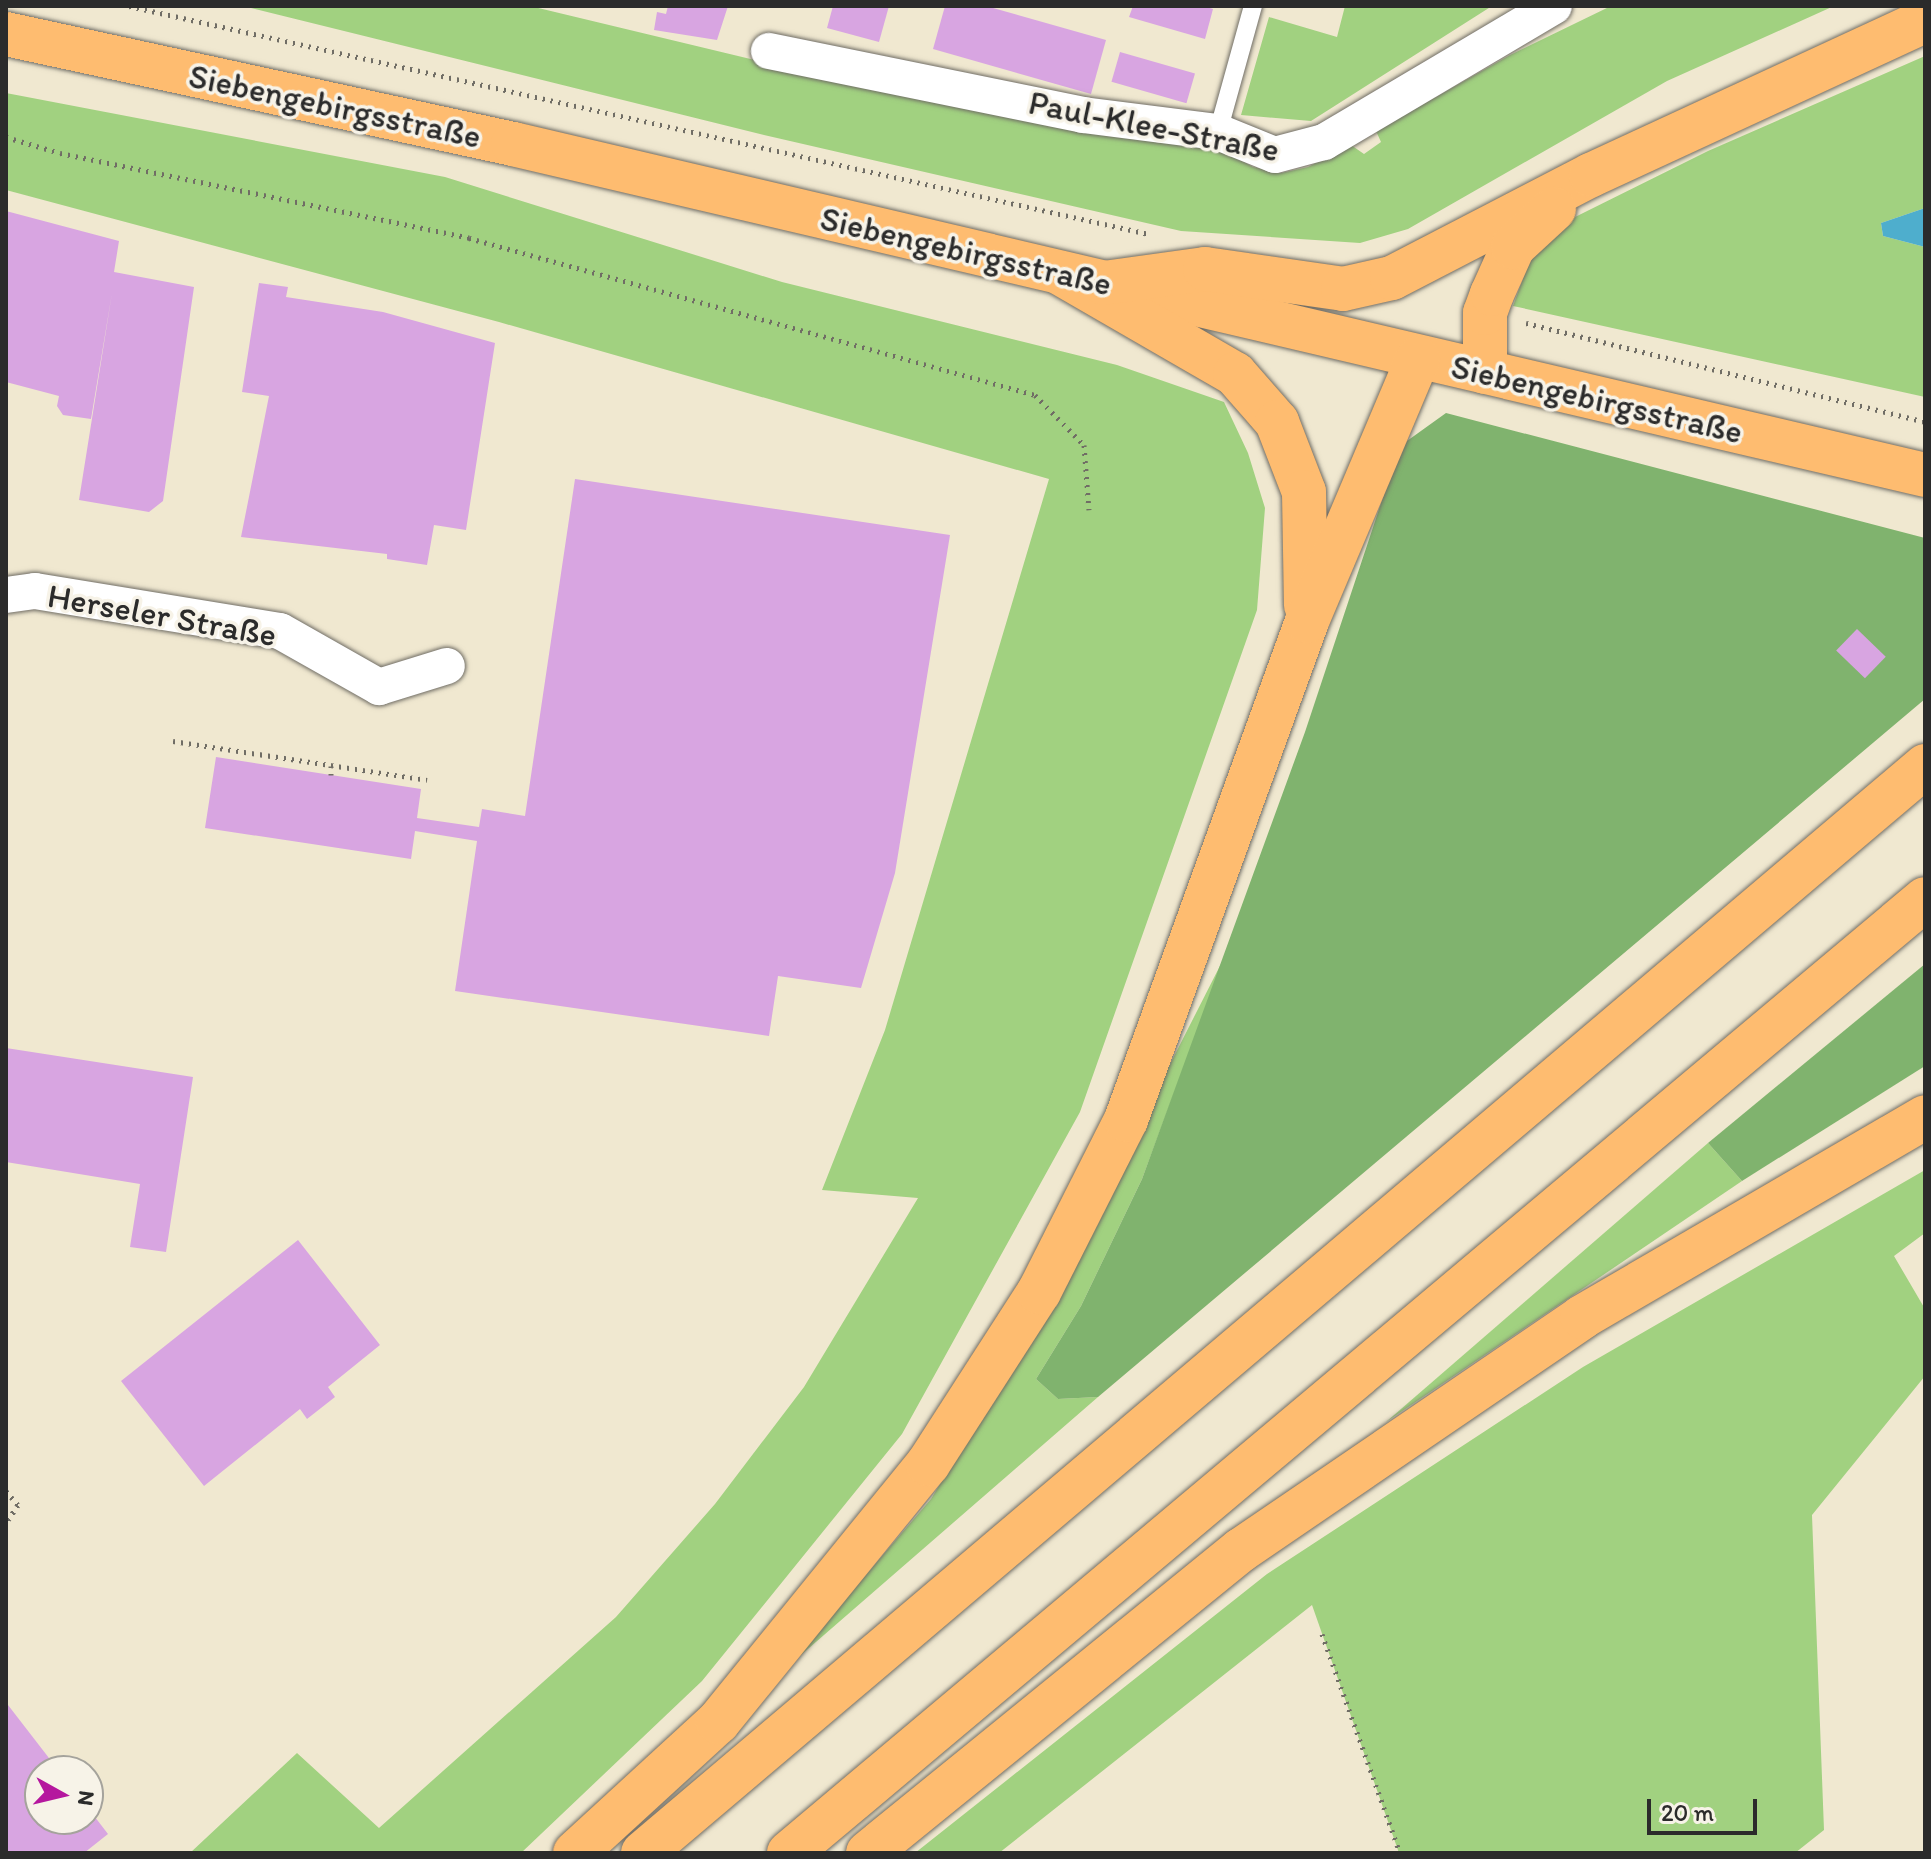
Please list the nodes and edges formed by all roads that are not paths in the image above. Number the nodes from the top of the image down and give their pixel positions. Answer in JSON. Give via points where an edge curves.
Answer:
{"nodes":[{"id":1,"x":1253,"y":6,"type":"edge"},
{"id":2,"x":1554,"y":6,"type":"edge"},
{"id":3,"x":1925,"y":21,"type":"edge"},
{"id":4,"x":6,"y":34,"type":"edge"},
{"id":5,"x":769,"y":51,"type":"dead end"},
{"id":6,"x":1218,"y":132,"type":"junction"},
{"id":7,"x":1591,"y":175,"type":"junction"},
{"id":8,"x":1060,"y":273,"type":"junction"},
{"id":9,"x":1104,"y":283,"type":"junction"},
{"id":10,"x":1418,"y":358,"type":"junction"},
{"id":11,"x":1485,"y":372,"type":"junction"},
{"id":12,"x":1925,"y":475,"type":"edge"},
{"id":13,"x":6,"y":595,"type":"edge"},
{"id":14,"x":1307,"y":621,"type":"junction"},
{"id":15,"x":447,"y":666,"type":"dead end"},
{"id":16,"x":1925,"y":766,"type":"edge"},
{"id":17,"x":1925,"y":899,"type":"edge"},
{"id":18,"x":1925,"y":1117,"type":"edge"},
{"id":19,"x":575,"y":1853,"type":"edge"},
{"id":20,"x":643,"y":1853,"type":"edge"},
{"id":21,"x":789,"y":1853,"type":"edge"},
{"id":22,"x":868,"y":1853,"type":"edge"}],
"edges":[{"from":1,"to":6,"type":"lane"},
{"from":2,"to":6,"type":"street","name":"Paul-Klee-Straße","via":[[1324,142],[1275,155]]},
{"from":3,"to":7,"type":"main road"},
{"from":4,"to":8,"type":"main road","name":"Siebengebirgsstraße","via":[[513,144]]},
{"from":5,"to":6,"type":"street","name":"Paul-Klee-Straße","via":[[1083,115]]},
{"from":7,"to":9,"type":"main road","via":[[1392,278],[1343,289],[1205,269]]},
{"from":7,"to":11,"type":"main road","via":[[1513,247],[1485,313]]},
{"from":8,"to":9,"type":"main road","name":"Siebengebirgsstraße"},
{"from":8,"to":14,"type":"main road","via":[[1235,374],[1277,422],[1304,492]]},
{"from":9,"to":10,"type":"main road","name":"Siebengebirgsstraße"},
{"from":10,"to":11,"type":"main road","name":"Siebengebirgsstraße"},
{"from":10,"to":14,"type":"main road"},
{"from":11,"to":12,"type":"main road","name":"Siebengebirgsstraße"},
{"from":13,"to":15,"type":"street","name":"Herseler Straße","via":[[35,591],[280,631],[379,687]]},
{"from":14,"to":19,"type":"main road","via":[[1126,1120],[1039,1292],[928,1464],[718,1722]]},
{"from":16,"to":20,"type":"main road"},
{"from":17,"to":21,"type":"main road"},
{"from":18,"to":22,"type":"main road","via":[[1582,1317],[1241,1550]]}]}
